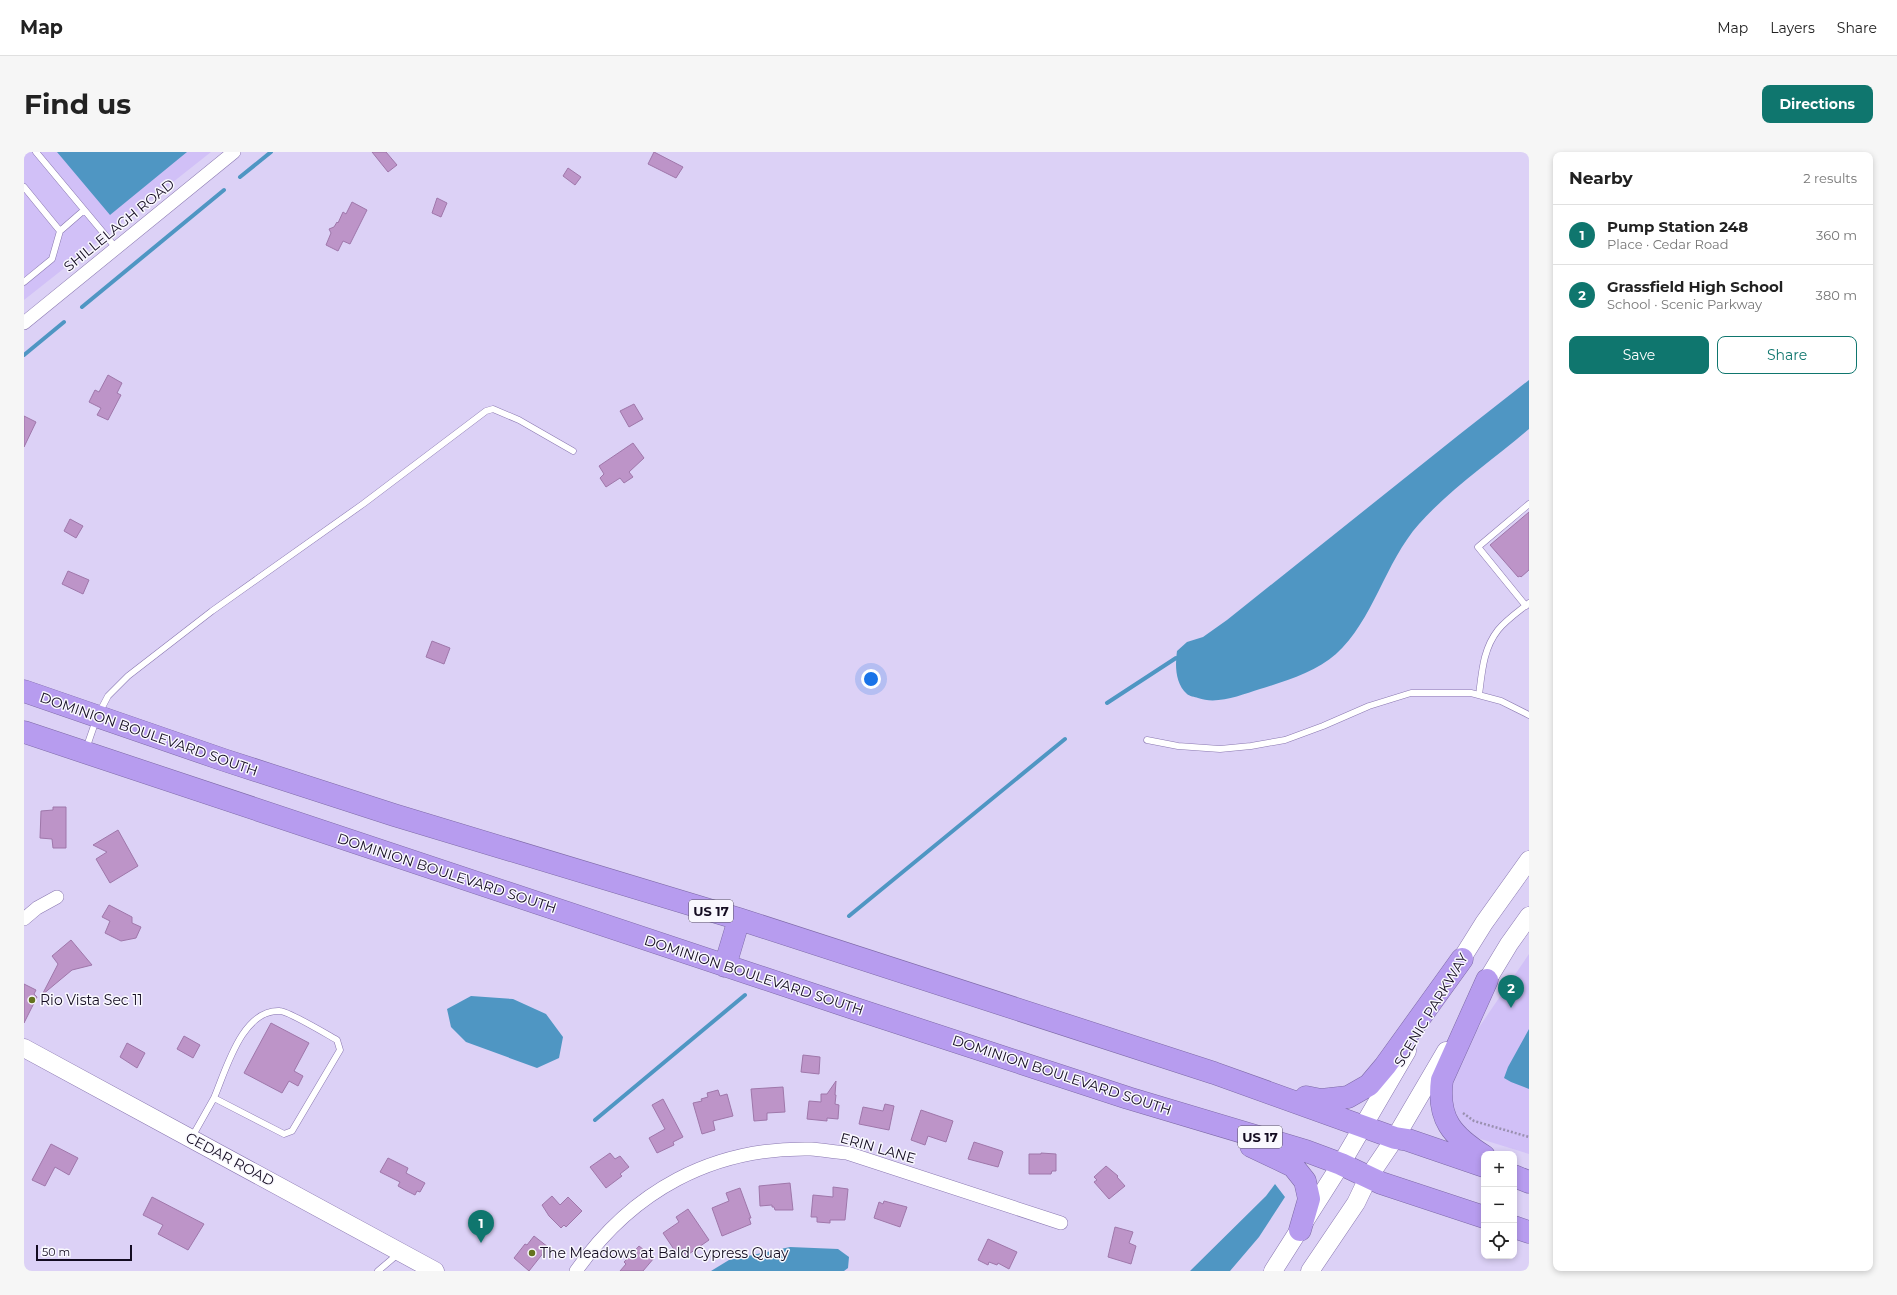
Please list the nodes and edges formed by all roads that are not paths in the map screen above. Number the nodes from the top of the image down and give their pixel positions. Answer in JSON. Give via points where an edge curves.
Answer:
{"nodes":[{"id":1,"x":36,"y":152,"type":"edge"},
{"id":2,"x":234,"y":152,"type":"edge"},
{"id":3,"x":24,"y":187,"type":"edge"},
{"id":4,"x":83,"y":211,"type":"junction"},
{"id":5,"x":60,"y":231,"type":"junction"},
{"id":6,"x":116,"y":248,"type":"junction"},
{"id":7,"x":24,"y":282,"type":"edge"},
{"id":8,"x":24,"y":323,"type":"edge"},
{"id":9,"x":573,"y":451,"type":"dead end"},
{"id":10,"x":1529,"y":504,"type":"edge"},
{"id":11,"x":1527,"y":605,"type":"edge"},
{"id":12,"x":24,"y":691,"type":"edge"},
{"id":13,"x":1480,"y":695,"type":"junction"},
{"id":14,"x":1529,"y":715,"type":"edge"},
{"id":15,"x":97,"y":717,"type":"junction"},
{"id":16,"x":24,"y":732,"type":"edge"},
{"id":17,"x":1147,"y":740,"type":"dead end"},
{"id":18,"x":84,"y":752,"type":"junction"},
{"id":19,"x":1529,"y":860,"type":"edge"},
{"id":20,"x":57,"y":898,"type":"dead end"},
{"id":21,"x":1529,"y":916,"type":"edge"},
{"id":22,"x":24,"y":919,"type":"edge"},
{"id":23,"x":739,"y":919,"type":"junction"},
{"id":24,"x":1462,"y":959,"type":"junction"},
{"id":25,"x":725,"y":966,"type":"junction"},
{"id":26,"x":1487,"y":980,"type":"junction"},
{"id":27,"x":24,"y":1048,"type":"edge"},
{"id":28,"x":1243,"y":1082,"type":"junction"},
{"id":29,"x":214,"y":1098,"type":"junction"},
{"id":30,"x":1179,"y":1113,"type":"junction"},
{"id":31,"x":1363,"y":1125,"type":"junction"},
{"id":32,"x":191,"y":1138,"type":"junction"},
{"id":33,"x":1395,"y":1138,"type":"junction"},
{"id":34,"x":1481,"y":1154,"type":"edge"},
{"id":35,"x":1341,"y":1164,"type":"junction"},
{"id":36,"x":1481,"y":1165,"type":"edge"},
{"id":37,"x":1517,"y":1166,"type":"edge"},
{"id":38,"x":1529,"y":1169,"type":"edge"},
{"id":39,"x":1517,"y":1177,"type":"edge"},
{"id":40,"x":1368,"y":1178,"type":"junction"},
{"id":41,"x":1529,"y":1182,"type":"edge"},
{"id":42,"x":1481,"y":1216,"type":"edge"},
{"id":43,"x":1061,"y":1223,"type":"dead end"},
{"id":44,"x":1517,"y":1228,"type":"edge"},
{"id":45,"x":1300,"y":1230,"type":"junction"},
{"id":46,"x":1529,"y":1232,"type":"edge"},
{"id":47,"x":399,"y":1253,"type":"junction"},
{"id":48,"x":378,"y":1271,"type":"edge"},
{"id":49,"x":434,"y":1271,"type":"edge"},
{"id":50,"x":576,"y":1271,"type":"edge"},
{"id":51,"x":1272,"y":1271,"type":"edge"},
{"id":52,"x":1310,"y":1271,"type":"edge"}],
"edges":[{"from":1,"to":4,"type":"lane"},
{"from":2,"to":6,"type":"street","name":"SHILLELAGH ROAD"},
{"from":3,"to":5,"type":"lane"},
{"from":4,"to":5,"type":"lane"},
{"from":4,"to":6,"type":"lane"},
{"from":5,"to":7,"type":"lane","via":[[52,259]]},
{"from":6,"to":8,"type":"street","name":"SHILLELAGH ROAD"},
{"from":9,"to":15,"type":"lane","via":[[519,420],[493,409],[486,412],[363,504],[212,611],[128,676],[108,696]]},
{"from":10,"to":11,"type":"lane","via":[[1478,547]]},
{"from":11,"to":13,"type":"lane","via":[[1498,629],[1483,660]]},
{"from":12,"to":15,"type":"highway","name":"DOMINION BOULEVARD SOUTH","number":"US 17"},
{"from":13,"to":14,"type":"lane","via":[[1501,701]]},
{"from":13,"to":17,"type":"lane","via":[[1411,693],[1369,706],[1285,740],[1251,746],[1220,749],[1178,746]]},
{"from":15,"to":18,"type":"lane"},
{"from":15,"to":23,"type":"highway","name":"DOMINION BOULEVARD SOUTH","number":"US 17","via":[[394,815]]},
{"from":16,"to":18,"type":"highway","name":"DOMINION BOULEVARD SOUTH","number":"US 17"},
{"from":18,"to":25,"type":"highway","name":"DOMINION BOULEVARD SOUTH","number":"US 17"},
{"from":19,"to":24,"type":"street","name":"SCENIC PARKWAY"},
{"from":20,"to":22,"type":"street","via":[[37,908]]},
{"from":21,"to":26,"type":"street"},
{"from":23,"to":25,"type":"highway"},
{"from":23,"to":28,"type":"highway","name":"DOMINION BOULEVARD SOUTH","number":"US 17"},
{"from":24,"to":28,"type":"highway","via":[[1385,1066],[1369,1085],[1348,1097],[1321,1100]]},
{"from":24,"to":31,"type":"street","name":"SCENIC PARKWAY"},
{"from":25,"to":30,"type":"highway","name":"DOMINION BOULEVARD SOUTH","number":"US 17"},
{"from":26,"to":33,"type":"street"},
{"from":26,"to":34,"type":"highway","via":[[1442,1080],[1440,1098],[1442,1113],[1451,1129],[1466,1145]]},
{"from":27,"to":32,"type":"street","name":"CEDAR ROAD"},
{"from":28,"to":31,"type":"highway","name":"DOMINION BOULEVARD SOUTH","number":"US 17"},
{"from":29,"to":29,"type":"lane","via":[[284,1134],[292,1131],[340,1046],[337,1040],[282,1010],[270,1012],[257,1018],[242,1034]]},
{"from":29,"to":32,"type":"lane"},
{"from":30,"to":35,"type":"highway","name":"DOMINION BOULEVARD SOUTH","number":"US 17"},
{"from":30,"to":45,"type":"highway","via":[[1293,1166],[1305,1181],[1309,1199]]},
{"from":31,"to":33,"type":"highway","name":"DOMINION BOULEVARD SOUTH","number":"US 17"},
{"from":31,"to":35,"type":"street","name":"SCENIC PARKWAY"},
{"from":32,"to":47,"type":"street","name":"CEDAR ROAD"},
{"from":33,"to":36,"type":"highway","name":"DOMINION BOULEVARD SOUTH","number":"US 17"},
{"from":33,"to":40,"type":"street"},
{"from":35,"to":40,"type":"highway","name":"DOMINION BOULEVARD SOUTH","number":"US 17"},
{"from":35,"to":45,"type":"street","name":"SCENIC PARKWAY"},
{"from":37,"to":38,"type":"highway"},
{"from":39,"to":41,"type":"highway"},
{"from":40,"to":42,"type":"highway","name":"DOMINION BOULEVARD SOUTH","number":"US 17"},
{"from":40,"to":52,"type":"street","via":[[1356,1203]]},
{"from":43,"to":50,"type":"street","name":"ERIN LANE","via":[[847,1153],[812,1149],[776,1150],[741,1155],[706,1165],[668,1184],[644,1199],[616,1222],[592,1248]]},
{"from":44,"to":46,"type":"highway"},
{"from":45,"to":51,"type":"street","name":"SCENIC PARKWAY"},
{"from":47,"to":48,"type":"lane"},
{"from":47,"to":49,"type":"street","name":"CEDAR ROAD"}]}
